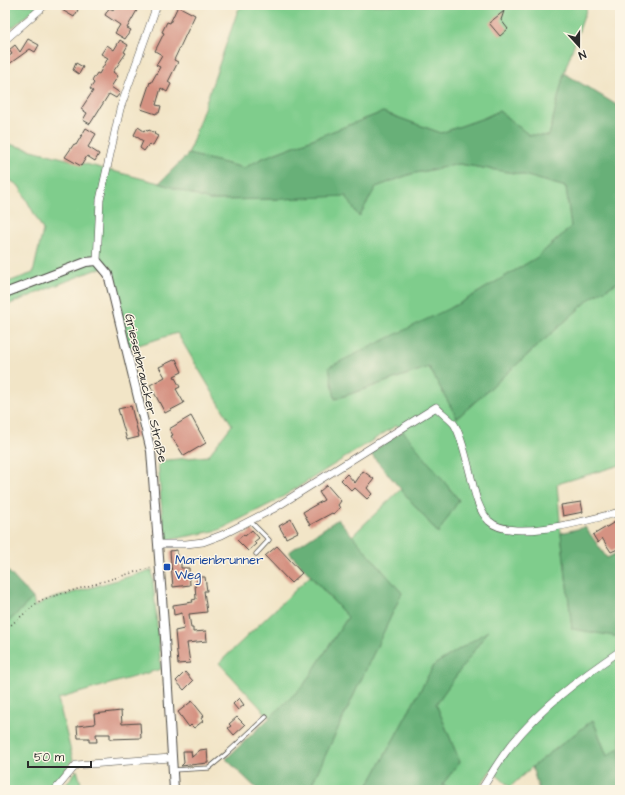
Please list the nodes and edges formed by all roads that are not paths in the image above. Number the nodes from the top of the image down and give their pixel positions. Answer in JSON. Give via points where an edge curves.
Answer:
{"nodes":[{"id":1,"x":45,"y":5,"type":"edge"},
{"id":2,"x":157,"y":5,"type":"edge"},
{"id":3,"x":5,"y":40,"type":"edge"},
{"id":4,"x":97,"y":261,"type":"junction"},
{"id":5,"x":5,"y":293,"type":"edge"},
{"id":6,"x":620,"y":512,"type":"edge"},
{"id":7,"x":250,"y":521,"type":"junction"},
{"id":8,"x":159,"y":544,"type":"junction"},
{"id":9,"x":256,"y":554,"type":"dead end"},
{"id":10,"x":620,"y":651,"type":"edge"},
{"id":11,"x":266,"y":717,"type":"dead end"},
{"id":12,"x":171,"y":758,"type":"junction"},
{"id":13,"x":172,"y":770,"type":"junction"},
{"id":14,"x":55,"y":790,"type":"edge"},
{"id":15,"x":174,"y":790,"type":"edge"},
{"id":16,"x":481,"y":790,"type":"edge"}],
"edges":[{"from":1,"to":3,"type":"street"},
{"from":2,"to":4,"type":"street","via":[[120,109],[100,200]]},
{"from":4,"to":5,"type":"street","via":[[86,262]]},
{"from":4,"to":8,"type":"street","name":"Griesenbraucker Straße","via":[[108,274],[151,452]]},
{"from":6,"to":7,"type":"street","via":[[560,528],[500,528],[490,521],[482,510],[454,424],[436,407]]},
{"from":7,"to":8,"type":"street","via":[[202,542]]},
{"from":7,"to":9,"type":"lane","via":[[269,540]]},
{"from":8,"to":12,"type":"street","name":"Griesenbraucker Straße"},
{"from":10,"to":16,"type":"street","via":[[552,702],[511,744]]},
{"from":11,"to":13,"type":"lane","via":[[209,768]]},
{"from":12,"to":13,"type":"street","name":"Griesenbraucker Straße"},
{"from":12,"to":14,"type":"street","via":[[76,765]]},
{"from":13,"to":15,"type":"street","name":"Griesenbraucker Straße"}]}
